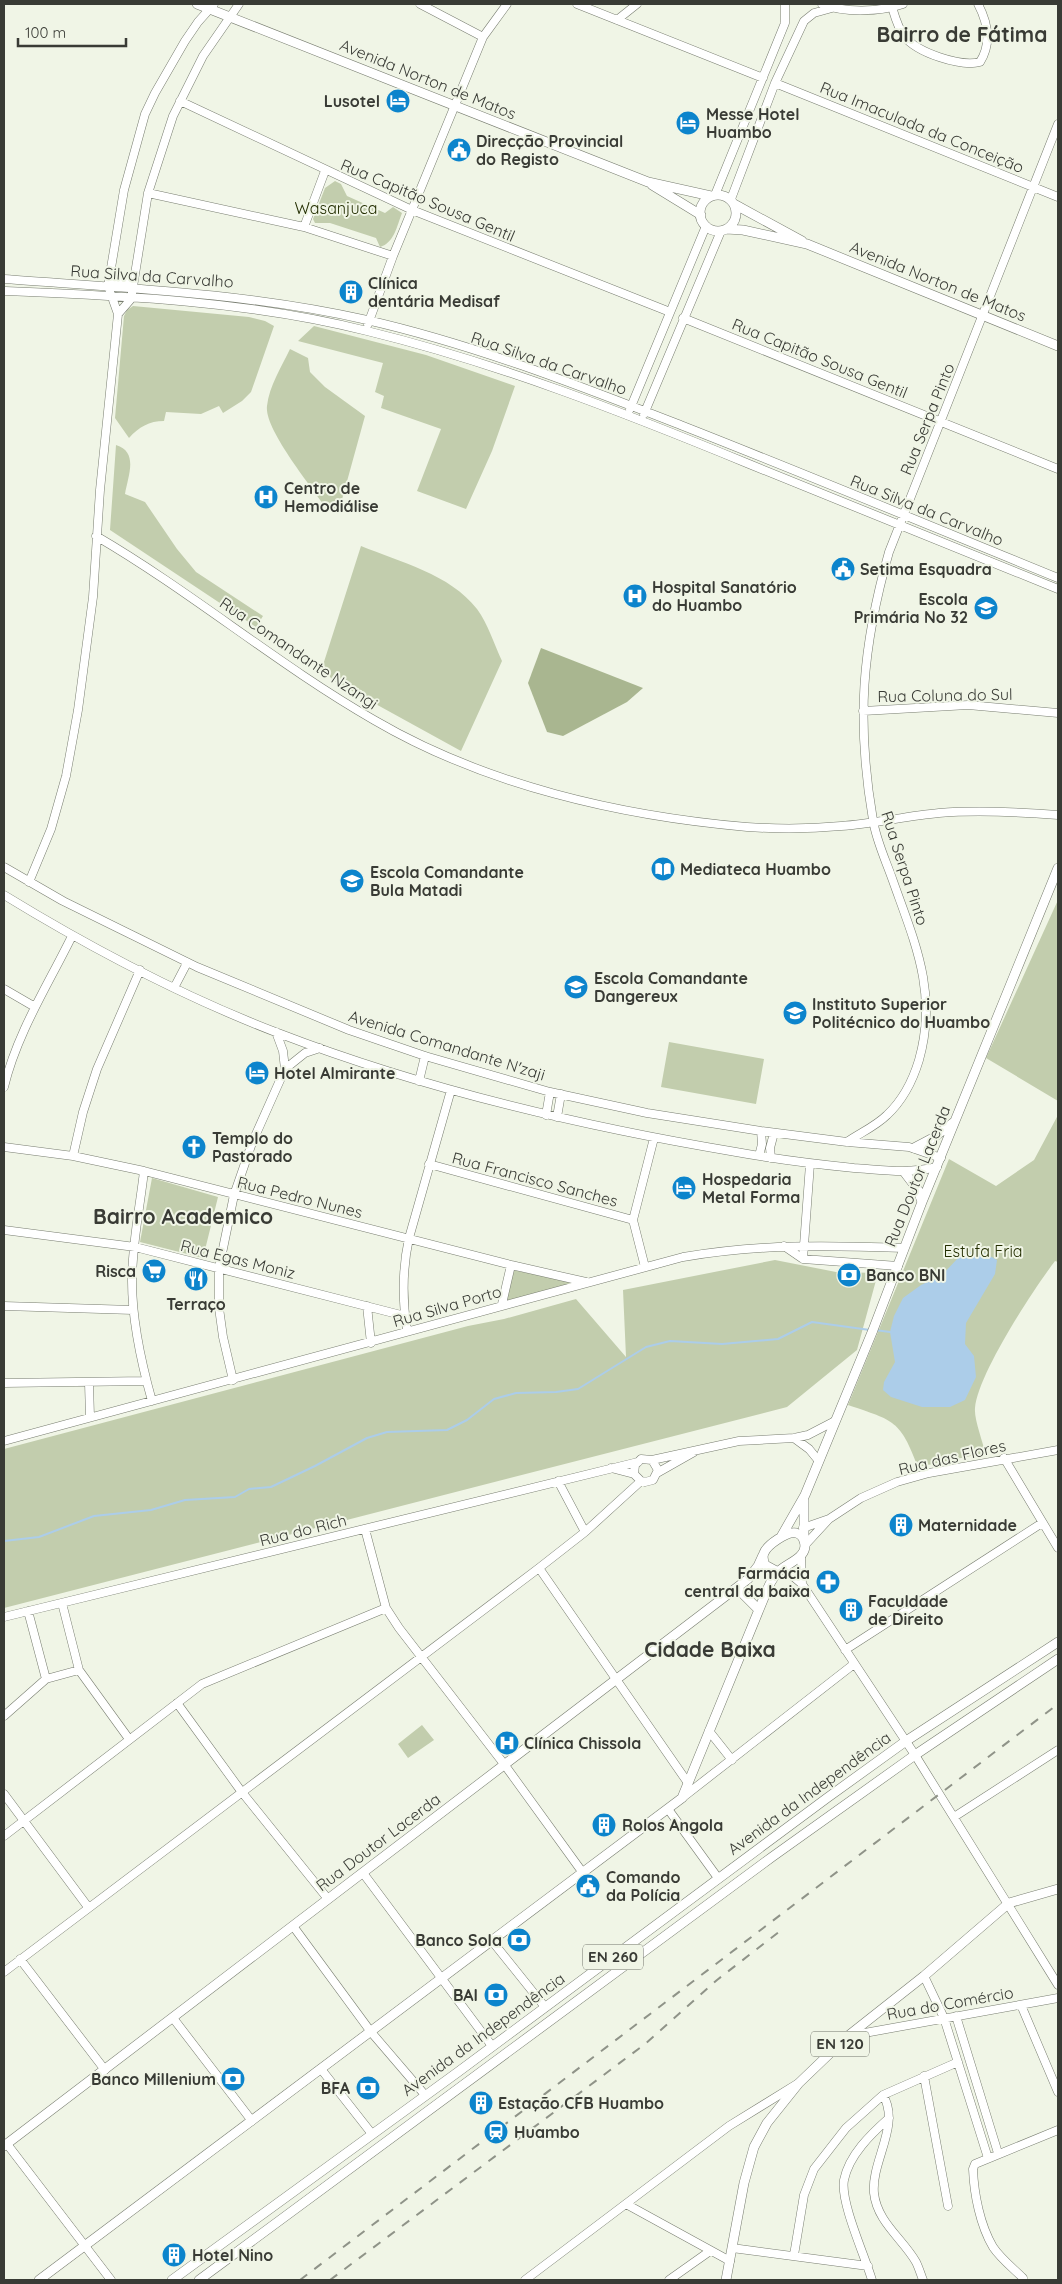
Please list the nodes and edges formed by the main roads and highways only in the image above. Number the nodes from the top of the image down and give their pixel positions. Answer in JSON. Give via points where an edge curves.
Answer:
{"nodes":[{"id":1,"x":197,"y":4,"type":"edge"},
{"id":2,"x":212,"y":6,"type":"edge"},
{"id":3,"x":648,"y":182,"type":"junction"},
{"id":4,"x":713,"y":195,"type":"junction"},
{"id":5,"x":732,"y":201,"type":"junction"},
{"id":6,"x":700,"y":215,"type":"junction"},
{"id":7,"x":723,"y":230,"type":"junction"},
{"id":8,"x":806,"y":244,"type":"junction"},
{"id":9,"x":1058,"y":346,"type":"edge"},
{"id":10,"x":1058,"y":868,"type":"edge"},
{"id":11,"x":956,"y":1120,"type":"junction"},
{"id":12,"x":914,"y":1148,"type":"road end"},
{"id":13,"x":905,"y":1173,"type":"road end"},
{"id":14,"x":922,"y":1202,"type":"junction"},
{"id":15,"x":805,"y":1495,"type":"junction"},
{"id":16,"x":803,"y":1528,"type":"junction"},
{"id":17,"x":791,"y":1533,"type":"junction"},
{"id":18,"x":780,"y":1538,"type":"junction"},
{"id":19,"x":804,"y":1542,"type":"junction"},
{"id":20,"x":763,"y":1555,"type":"junction"},
{"id":21,"x":781,"y":1570,"type":"junction"},
{"id":22,"x":737,"y":1588,"type":"junction"},
{"id":23,"x":758,"y":1609,"type":"junction"},
{"id":24,"x":1058,"y":1642,"type":"edge"},
{"id":25,"x":1058,"y":1660,"type":"edge"},
{"id":26,"x":1000,"y":1681,"type":"junction"},
{"id":27,"x":1010,"y":1692,"type":"junction"},
{"id":28,"x":827,"y":1798,"type":"junction"},
{"id":29,"x":815,"y":1806,"type":"junction"},
{"id":30,"x":837,"y":1811,"type":"junction"},
{"id":31,"x":825,"y":1819,"type":"junction"},
{"id":32,"x":1058,"y":1889,"type":"edge"},
{"id":33,"x":636,"y":1940,"type":"junction"},
{"id":34,"x":645,"y":1950,"type":"junction"},
{"id":35,"x":458,"y":2072,"type":"junction"},
{"id":36,"x":468,"y":2083,"type":"junction"},
{"id":37,"x":5,"y":2145,"type":"edge"},
{"id":38,"x":311,"y":2178,"type":"junction"},
{"id":39,"x":322,"y":2191,"type":"junction"},
{"id":40,"x":191,"y":2267,"type":"junction"},
{"id":41,"x":39,"y":2280,"type":"edge"},
{"id":42,"x":172,"y":2280,"type":"edge"},
{"id":43,"x":200,"y":2280,"type":"edge"},
{"id":44,"x":726,"y":2280,"type":"edge"}],
"edges":[{"from":1,"to":2,"type":"main road","name":"Avenida Norton de Matos"},
{"from":2,"to":3,"type":"main road","name":"Avenida Norton de Matos","via":[[229,16]]},
{"from":3,"to":4,"type":"main road","name":"Avenida Norton de Matos"},
{"from":3,"to":6,"type":"main road","name":"Avenida Norton de Matos"},
{"from":4,"to":5,"type":"main road"},
{"from":4,"to":6,"type":"main road","via":[[704,202]]},
{"from":5,"to":7,"type":"main road","via":[[736,218]]},
{"from":5,"to":8,"type":"main road","name":"Avenida Norton de Matos"},
{"from":6,"to":7,"type":"main road","via":[[706,226]]},
{"from":7,"to":8,"type":"main road","name":"Avenida Norton de Matos","via":[[742,230]]},
{"from":8,"to":9,"type":"main road","name":"Avenida Norton de Matos"},
{"from":10,"to":11,"type":"main road","name":"Rua Doutor Lacerda"},
{"from":11,"to":12,"type":"main road"},
{"from":11,"to":14,"type":"main road","name":"Rua Doutor Lacerda"},
{"from":13,"to":14,"type":"main road","via":[[918,1190]]},
{"from":14,"to":15,"type":"main road","name":"Rua Doutor Lacerda"},
{"from":15,"to":16,"type":"main road","name":"Rua Doutor Lacerda"},
{"from":15,"to":18,"type":"main road","name":"Rua Doutor Lacerda"},
{"from":16,"to":17,"type":"main road","name":"Rua Doutor Lacerda"},
{"from":16,"to":19,"type":"main road","name":"Rua Doutor Lacerda"},
{"from":17,"to":18,"type":"main road","name":"Rua Doutor Lacerda"},
{"from":17,"to":19,"type":"main road","via":[[796,1533]]},
{"from":18,"to":20,"type":"main road","name":"Rua Doutor Lacerda"},
{"from":19,"to":21,"type":"main road","via":[[801,1555]]},
{"from":20,"to":21,"type":"main road","via":[[764,1565]]},
{"from":20,"to":22,"type":"main road","name":"Rua Doutor Lacerda","via":[[750,1577]]},
{"from":21,"to":23,"type":"main road"},
{"from":22,"to":23,"type":"main road"},
{"from":22,"to":37,"type":"main road","name":"Rua Doutor Lacerda"},
{"from":23,"to":41,"type":"main road","via":[[682,1798]]},
{"from":24,"to":26,"type":"main road","name":"Avenida da Independência","number":"EN 260"},
{"from":25,"to":27,"type":"main road","name":"Avenida da Independência","number":"EN 260"},
{"from":26,"to":27,"type":"main road"},
{"from":26,"to":28,"type":"main road","name":"Avenida da Independência","number":"EN 260","via":[[906,1741]]},
{"from":27,"to":30,"type":"main road","name":"Avenida da Independência","number":"EN 260","via":[[915,1754]]},
{"from":28,"to":29,"type":"main road","name":"Avenida da Independência","number":"EN 260"},
{"from":28,"to":30,"type":"main road"},
{"from":29,"to":31,"type":"main road"},
{"from":29,"to":33,"type":"main road","name":"Avenida da Independência","number":"EN 260"},
{"from":30,"to":31,"type":"main road","name":"Avenida da Independência","number":"EN 260"},
{"from":31,"to":34,"type":"main road","name":"Avenida da Independência","number":"EN 260"},
{"from":32,"to":44,"type":"main road","number":"EN 120","via":[[1009,1903],[848,2036],[799,2083],[767,2123],[754,2147]]},
{"from":33,"to":34,"type":"main road"},
{"from":33,"to":35,"type":"main road","name":"Avenida da Independência","number":"EN 260"},
{"from":34,"to":36,"type":"main road","name":"Avenida da Independência","number":"EN 260"},
{"from":35,"to":36,"type":"main road"},
{"from":35,"to":38,"type":"main road","name":"Avenida da Independência","number":"EN 260"},
{"from":36,"to":39,"type":"main road","name":"Avenida da Independência","number":"EN 260"},
{"from":38,"to":39,"type":"main road"},
{"from":38,"to":40,"type":"main road","name":"Avenida da Independência","number":"EN 260"},
{"from":39,"to":43,"type":"main road","name":"Avenida da Independência","number":"EN 260"},
{"from":40,"to":42,"type":"main road","name":"Avenida da Independência","number":"EN 260"},
{"from":40,"to":43,"type":"main road"}]}
